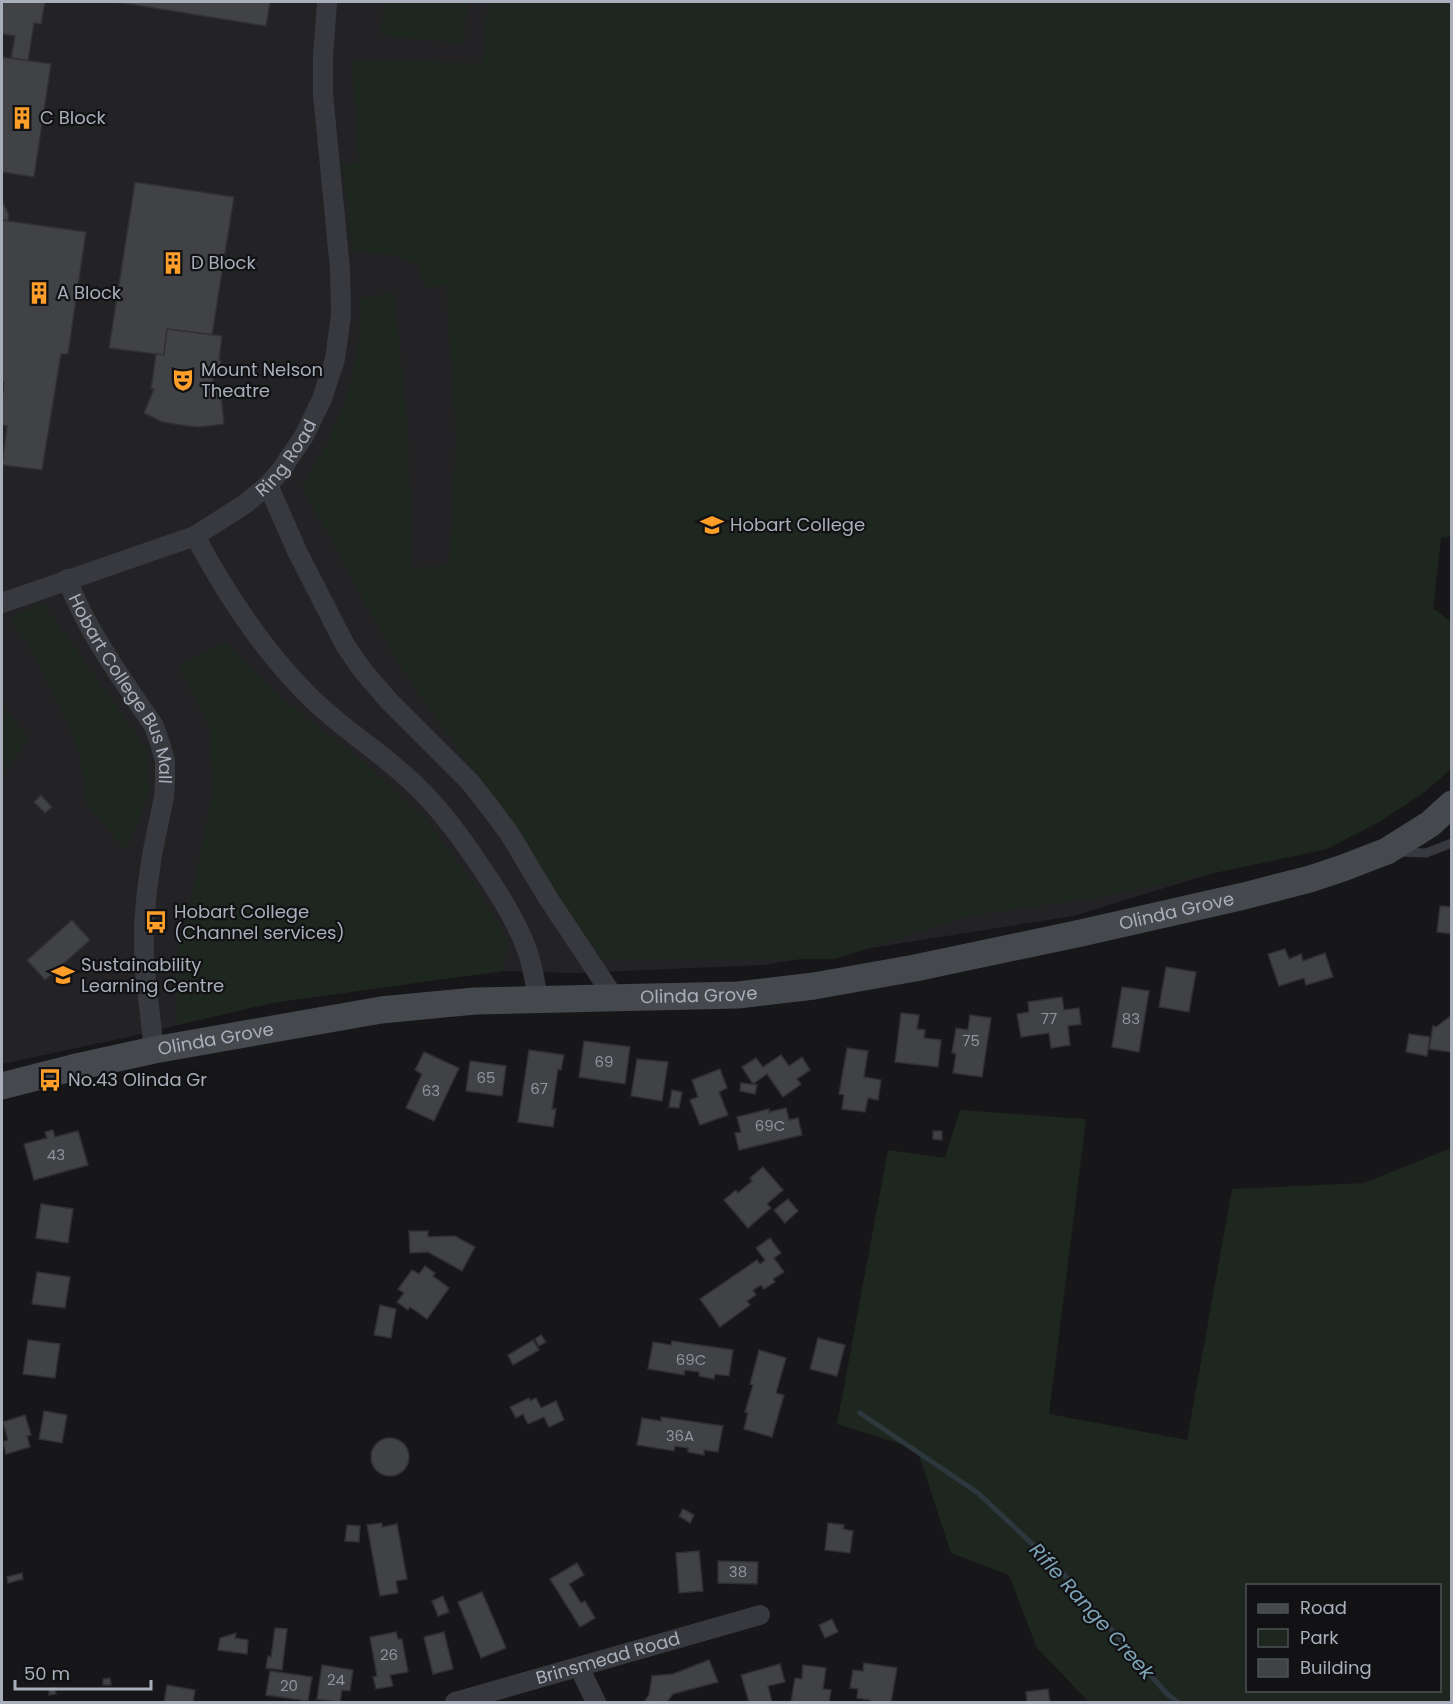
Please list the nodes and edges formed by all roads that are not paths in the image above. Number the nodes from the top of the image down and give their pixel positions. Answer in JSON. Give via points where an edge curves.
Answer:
{"nodes":[{"id":1,"x":327,"y":2,"type":"edge"},
{"id":2,"x":268,"y":485,"type":"junction"},
{"id":3,"x":195,"y":536,"type":"junction"},
{"id":4,"x":67,"y":579,"type":"junction"},
{"id":5,"x":2,"y":603,"type":"edge"},
{"id":6,"x":1452,"y":804,"type":"edge"},
{"id":7,"x":1452,"y":843,"type":"edge"},
{"id":8,"x":1387,"y":851,"type":"junction"},
{"id":9,"x":538,"y":999,"type":"junction"},
{"id":10,"x":615,"y":999,"type":"junction"},
{"id":11,"x":154,"y":1050,"type":"junction"},
{"id":12,"x":2,"y":1086,"type":"edge"},
{"id":13,"x":760,"y":1615,"type":"dead end"},
{"id":14,"x":579,"y":1667,"type":"junction"},
{"id":15,"x":455,"y":1702,"type":"edge"},
{"id":16,"x":596,"y":1702,"type":"edge"}],
"edges":[{"from":1,"to":2,"type":"street","name":"Ring Road","via":[[323,94],[341,315],[335,360],[322,399],[304,436]]},
{"from":2,"to":3,"type":"street","name":"Ring Road"},
{"from":2,"to":10,"type":"street","via":[[345,645],[389,701],[488,805]]},
{"from":3,"to":4,"type":"street","name":"Ring Road"},
{"from":3,"to":9,"type":"street","via":[[246,623],[290,677],[405,775],[463,840],[511,914],[533,968]]},
{"from":4,"to":5,"type":"street","name":"Ring Road"},
{"from":4,"to":11,"type":"street","name":"Hobart College Bus Mall","via":[[90,630],[154,726],[165,761],[164,797],[144,924],[144,963]]},
{"from":6,"to":8,"type":"main road","name":"Olinda Grove","via":[[1430,824]]},
{"from":7,"to":8,"type":"lane","name":"Olinda Grove","via":[[1426,853]]},
{"from":8,"to":10,"type":"main road","name":"Olinda Grove","via":[[1310,879],[1244,896],[870,977],[738,995]]},
{"from":9,"to":10,"type":"main road","name":"Olinda Grove"},
{"from":9,"to":11,"type":"main road","name":"Olinda Grove","via":[[381,1010]]},
{"from":11,"to":12,"type":"main road","name":"Olinda Grove"},
{"from":13,"to":14,"type":"street","name":"Brinsmead Road"},
{"from":14,"to":15,"type":"street","name":"Brinsmead Road"},
{"from":14,"to":16,"type":"street"}]}
